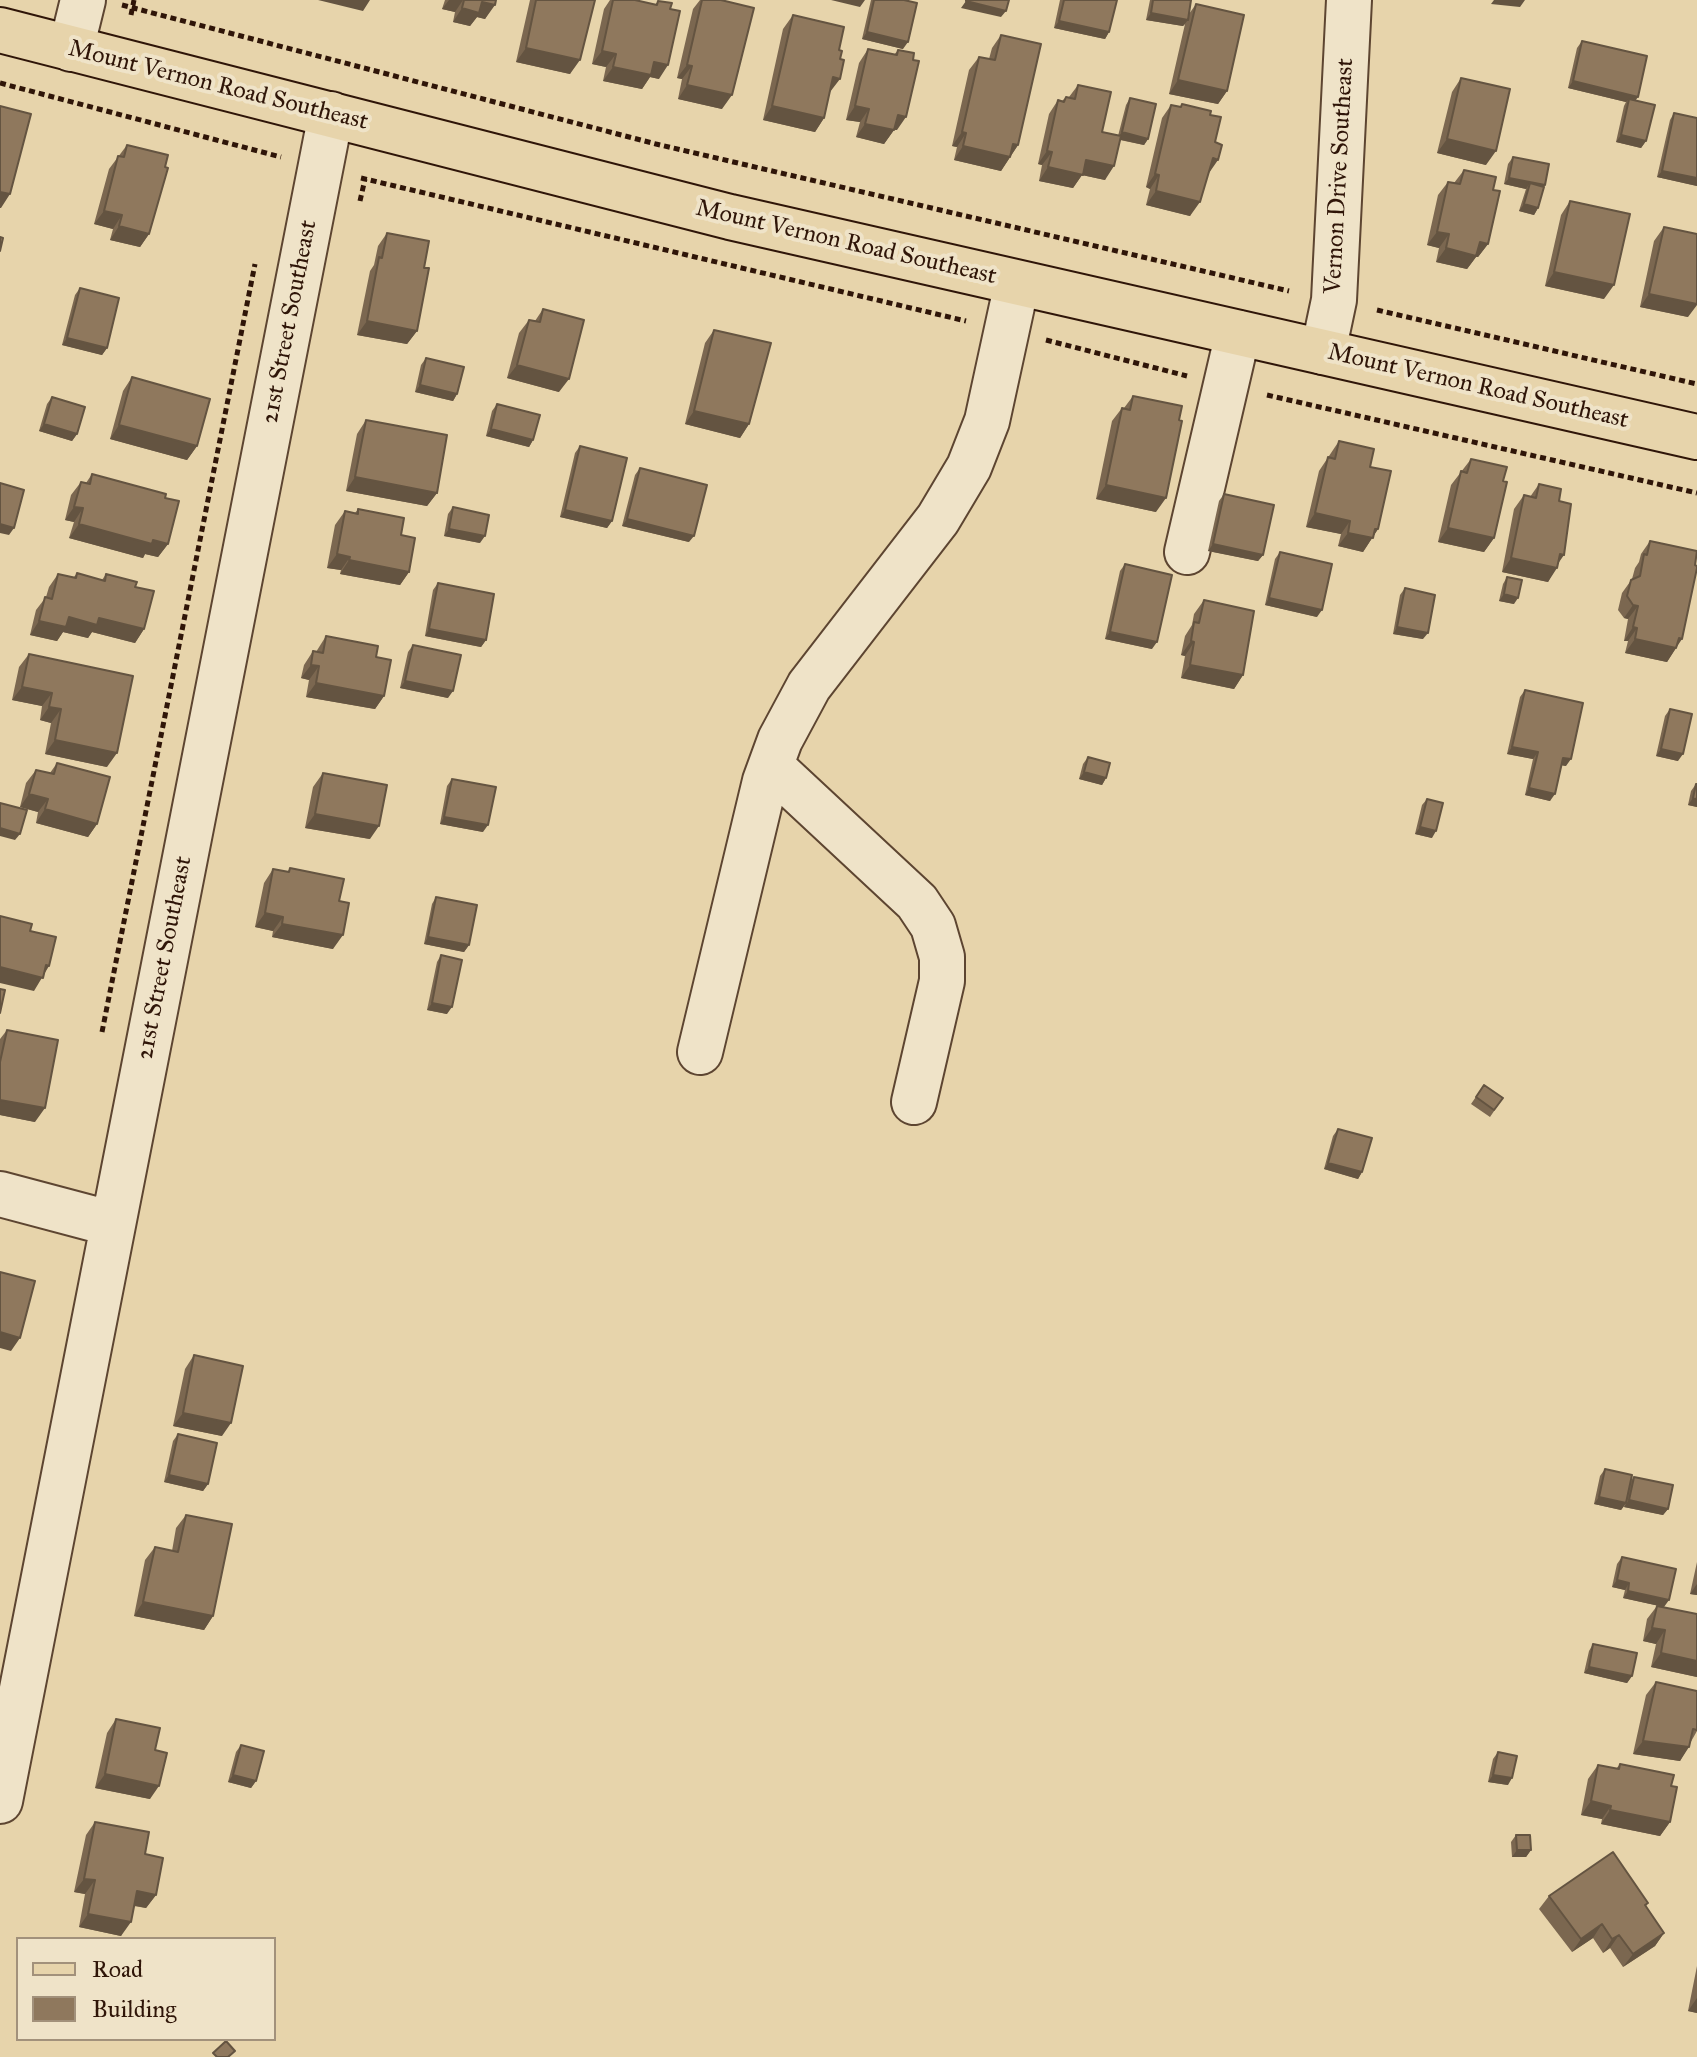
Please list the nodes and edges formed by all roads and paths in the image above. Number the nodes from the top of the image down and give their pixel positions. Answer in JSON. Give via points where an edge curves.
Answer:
{"nodes":[{"id":1,"x":134,"y":0,"type":"edge"},
{"id":2,"x":1349,"y":0,"type":"edge"},
{"id":3,"x":102,"y":2,"type":"edge"},
{"id":4,"x":133,"y":8,"type":"junction"},
{"id":5,"x":131,"y":15,"type":"dead end"},
{"id":6,"x":0,"y":30,"type":"edge"},
{"id":7,"x":71,"y":49,"type":"junction"},
{"id":8,"x":0,"y":83,"type":"edge"},
{"id":9,"x":116,"y":103,"type":"dead end"},
{"id":10,"x":113,"y":113,"type":"junction"},
{"id":11,"x":331,"y":114,"type":"junction"},
{"id":12,"x":274,"y":171,"type":"dead end"},
{"id":13,"x":258,"y":249,"type":"dead end"},
{"id":14,"x":1017,"y":283,"type":"junction"},
{"id":15,"x":1289,"y":291,"type":"dead end"},
{"id":16,"x":1377,"y":310,"type":"dead end"},
{"id":17,"x":1238,"y":333,"type":"junction"},
{"id":18,"x":1323,"y":352,"type":"junction"},
{"id":19,"x":1697,"y":384,"type":"edge"},
{"id":20,"x":1697,"y":437,"type":"edge"},
{"id":21,"x":1187,"y":552,"type":"dead end"},
{"id":22,"x":771,"y":766,"type":"junction"},
{"id":23,"x":102,"y":1032,"type":"dead end"},
{"id":24,"x":700,"y":1052,"type":"dead end"},
{"id":25,"x":914,"y":1102,"type":"dead end"},
{"id":26,"x":0,"y":1194,"type":"edge"},
{"id":27,"x":113,"y":1224,"type":"junction"},
{"id":28,"x":0,"y":1801,"type":"edge"}],
"edges":[{"from":1,"to":4,"type":"path"},
{"from":2,"to":18,"type":"street","name":"Vernon Drive Southeast","via":[[1334,300]]},
{"from":3,"to":4,"type":"path"},
{"from":3,"to":7,"type":"street"},
{"from":4,"to":5,"type":"path"},
{"from":4,"to":15,"type":"path","via":[[656,144]]},
{"from":6,"to":7,"type":"main road","name":"Mount Vernon Road Southeast"},
{"from":7,"to":11,"type":"main road","name":"Mount Vernon Road Southeast"},
{"from":8,"to":10,"type":"path"},
{"from":9,"to":10,"type":"path"},
{"from":10,"to":12,"type":"path","via":[[279,156]]},
{"from":11,"to":14,"type":"main road","name":"Mount Vernon Road Southeast","via":[[730,217]]},
{"from":11,"to":27,"type":"street","name":"21st Street Southeast"},
{"from":13,"to":23,"type":"path"},
{"from":14,"to":17,"type":"main road","name":"Mount Vernon Road Southeast"},
{"from":14,"to":22,"type":"street","via":[[987,421],[969,467],[938,519],[809,686]]},
{"from":16,"to":19,"type":"path"},
{"from":17,"to":18,"type":"main road","name":"Mount Vernon Road Southeast"},
{"from":17,"to":21,"type":"street"},
{"from":18,"to":20,"type":"main road","name":"Mount Vernon Road Southeast"},
{"from":22,"to":24,"type":"street"},
{"from":22,"to":25,"type":"street","via":[[917,902],[933,926],[942,981]]},
{"from":26,"to":27,"type":"street"},
{"from":27,"to":28,"type":"street","name":"21st Street Southeast"}]}
